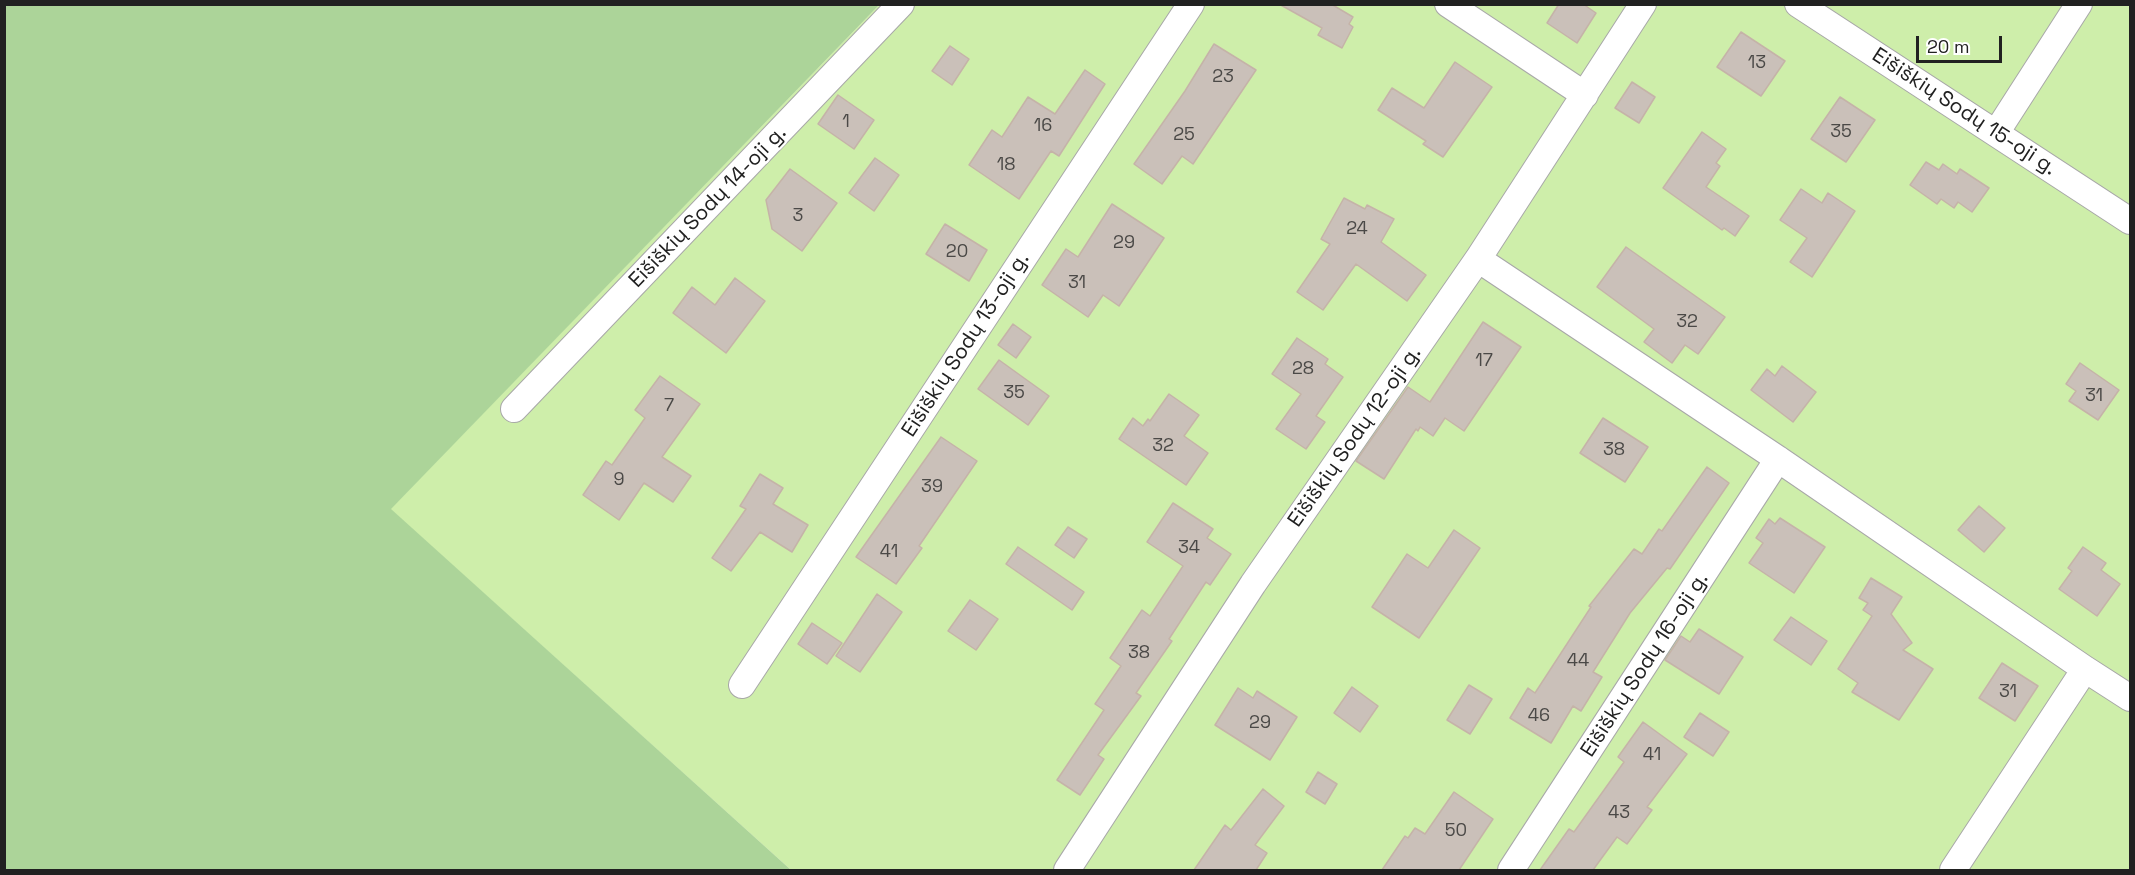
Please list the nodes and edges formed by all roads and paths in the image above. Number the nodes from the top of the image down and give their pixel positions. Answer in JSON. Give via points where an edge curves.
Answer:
{"nodes":[{"id":1,"x":902,"y":4,"type":"edge"},
{"id":2,"x":1191,"y":4,"type":"edge"},
{"id":3,"x":1448,"y":4,"type":"edge"},
{"id":4,"x":1643,"y":4,"type":"edge"},
{"id":5,"x":1797,"y":4,"type":"edge"},
{"id":6,"x":2079,"y":4,"type":"edge"},
{"id":7,"x":1585,"y":95,"type":"junction"},
{"id":8,"x":1996,"y":133,"type":"junction"},
{"id":9,"x":2130,"y":221,"type":"edge"},
{"id":10,"x":1478,"y":259,"type":"junction"},
{"id":11,"x":514,"y":409,"type":"dead end"},
{"id":12,"x":1778,"y":459,"type":"junction"},
{"id":13,"x":2085,"y":669,"type":"junction"},
{"id":14,"x":742,"y":685,"type":"dead end"},
{"id":15,"x":2130,"y":698,"type":"edge"},
{"id":16,"x":1067,"y":870,"type":"edge"},
{"id":17,"x":1511,"y":870,"type":"edge"},
{"id":18,"x":1953,"y":870,"type":"edge"}],
"edges":[{"from":1,"to":11,"type":"street","name":"Eišiškių Sodų 14-oji g."},
{"from":2,"to":14,"type":"street","name":"Eišiškių Sodų 13-oji g."},
{"from":3,"to":7,"type":"street"},
{"from":4,"to":7,"type":"street","name":"Eišiškių Sodų 12-oji g."},
{"from":5,"to":8,"type":"street","name":"Eišiškių Sodų 15-oji g."},
{"from":6,"to":8,"type":"street"},
{"from":7,"to":10,"type":"street","name":"Eišiškių Sodų 12-oji g."},
{"from":8,"to":9,"type":"street","name":"Eišiškių Sodų 15-oji g."},
{"from":10,"to":12,"type":"street"},
{"from":10,"to":16,"type":"street","name":"Eišiškių Sodų 12-oji g.","via":[[1253,584]]},
{"from":12,"to":13,"type":"street"},
{"from":12,"to":17,"type":"street","name":"Eišiškių Sodų 16-oji g."},
{"from":13,"to":15,"type":"street"},
{"from":13,"to":18,"type":"street"}]}
